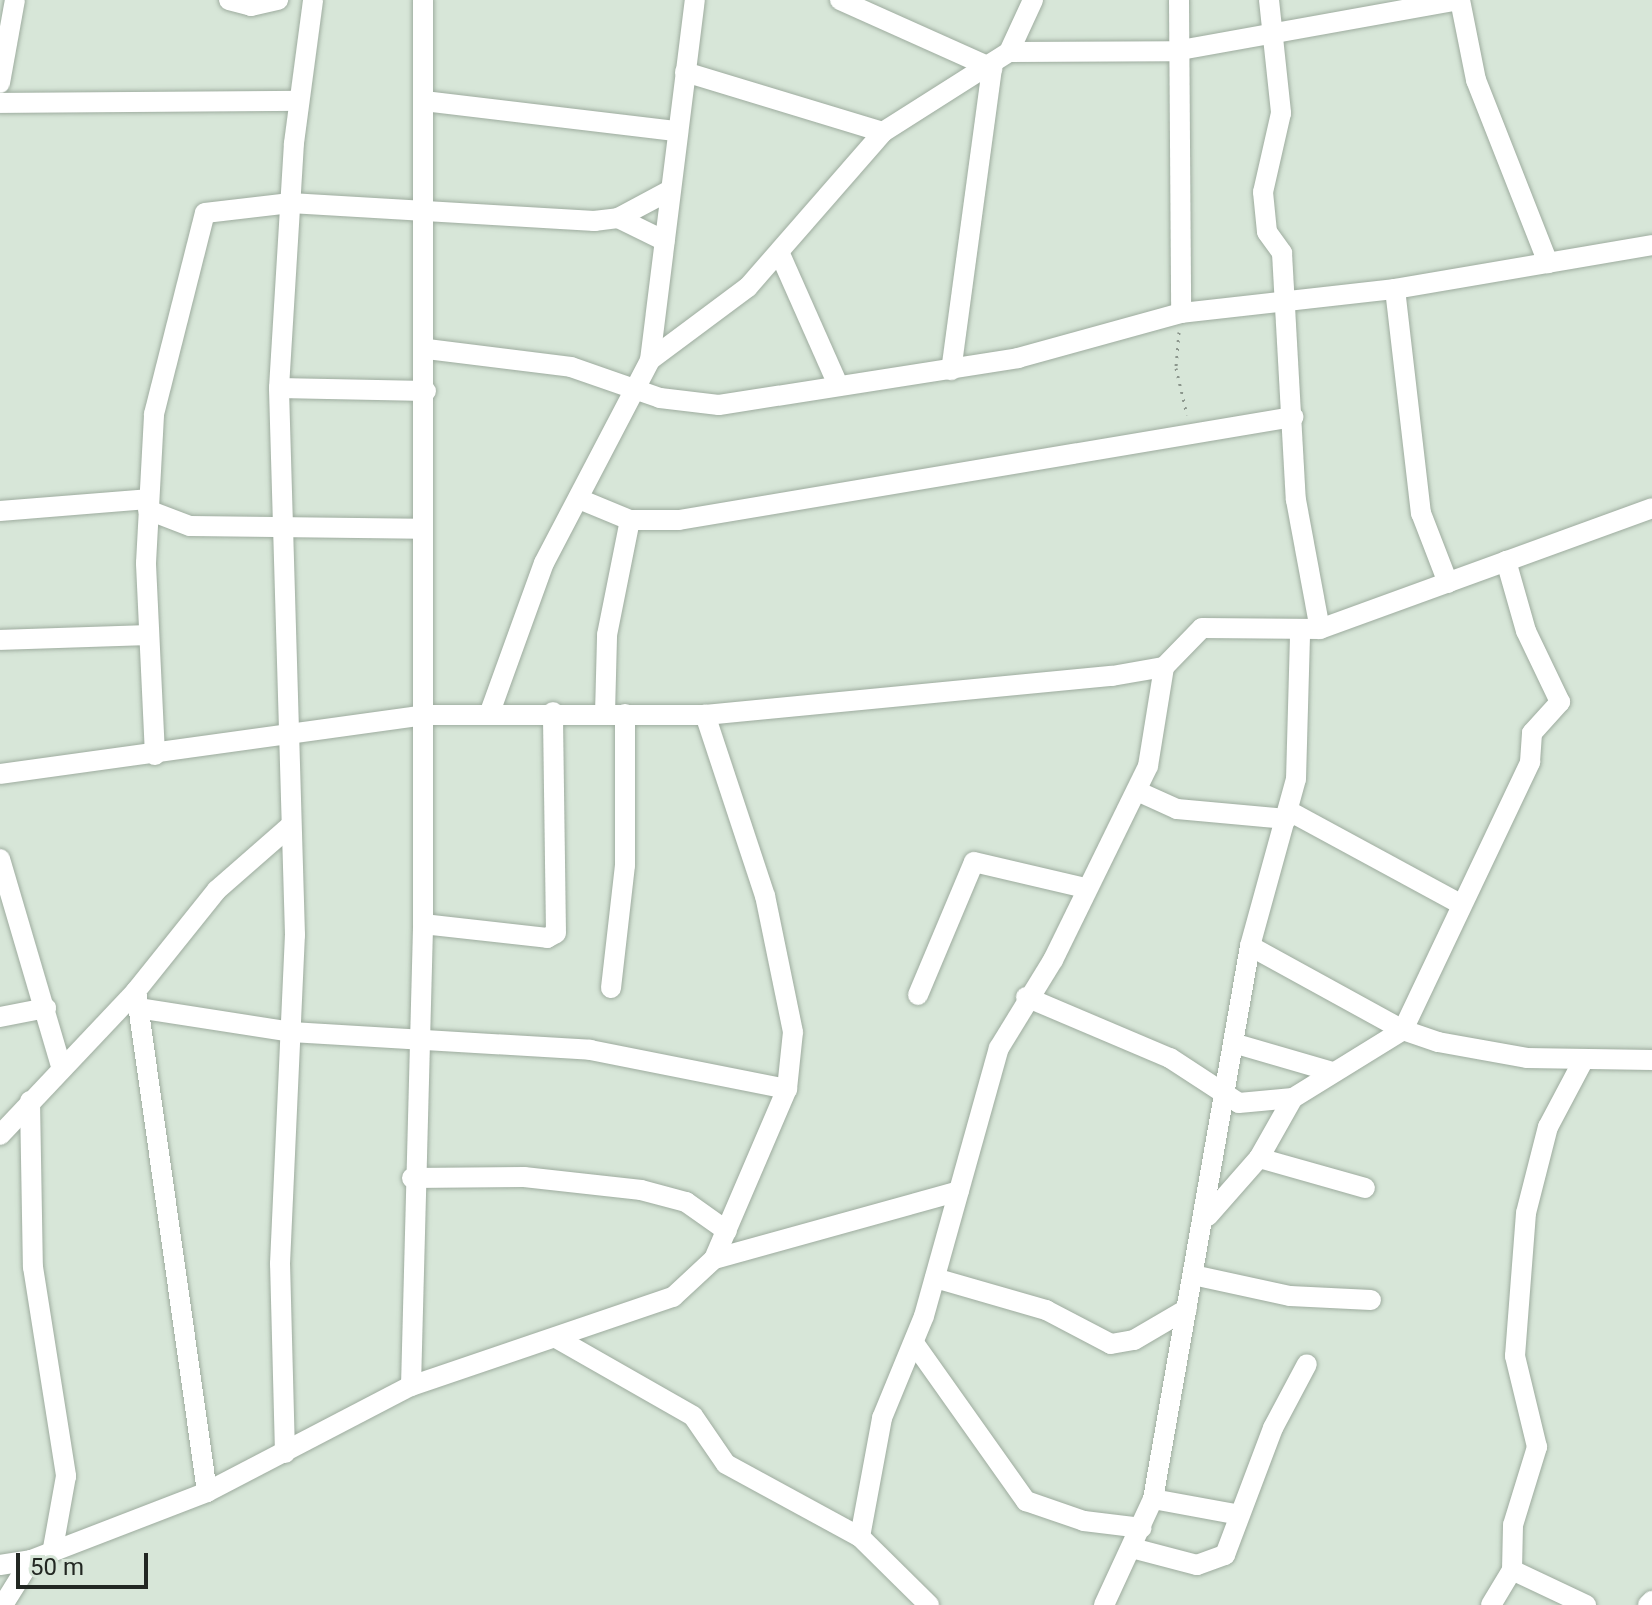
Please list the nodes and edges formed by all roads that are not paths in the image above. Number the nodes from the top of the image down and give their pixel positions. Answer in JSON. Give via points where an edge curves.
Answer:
{"nodes":[{"id":1,"x":15,"y":0,"type":"edge"},
{"id":2,"x":229,"y":0,"type":"edge"},
{"id":3,"x":278,"y":0,"type":"edge"},
{"id":4,"x":313,"y":0,"type":"edge"},
{"id":5,"x":423,"y":0,"type":"edge"},
{"id":6,"x":695,"y":0,"type":"edge"},
{"id":7,"x":840,"y":0,"type":"edge"},
{"id":8,"x":1033,"y":0,"type":"edge"},
{"id":9,"x":1179,"y":0,"type":"edge"},
{"id":10,"x":1269,"y":0,"type":"edge"},
{"id":11,"x":1460,"y":0,"type":"edge"},
{"id":12,"x":1275,"y":30,"type":"junction"},
{"id":13,"x":1175,"y":51,"type":"junction"},
{"id":14,"x":1009,"y":52,"type":"junction"},
{"id":15,"x":992,"y":68,"type":"junction"},
{"id":16,"x":685,"y":72,"type":"junction"},
{"id":17,"x":0,"y":83,"type":"edge"},
{"id":18,"x":299,"y":101,"type":"junction"},
{"id":19,"x":424,"y":101,"type":"junction"},
{"id":20,"x":0,"y":103,"type":"edge"},
{"id":21,"x":675,"y":131,"type":"junction"},
{"id":22,"x":883,"y":132,"type":"junction"},
{"id":23,"x":667,"y":192,"type":"junction"},
{"id":24,"x":290,"y":203,"type":"junction"},
{"id":25,"x":422,"y":211,"type":"junction"},
{"id":26,"x":618,"y":218,"type":"junction"},
{"id":27,"x":665,"y":241,"type":"junction"},
{"id":28,"x":1652,"y":245,"type":"edge"},
{"id":29,"x":780,"y":254,"type":"junction"},
{"id":30,"x":1548,"y":263,"type":"junction"},
{"id":31,"x":1395,"y":289,"type":"junction"},
{"id":32,"x":1284,"y":302,"type":"junction"},
{"id":33,"x":1181,"y":313,"type":"junction"},
{"id":34,"x":427,"y":349,"type":"junction"},
{"id":35,"x":650,"y":360,"type":"junction"},
{"id":36,"x":951,"y":370,"type":"junction"},
{"id":37,"x":838,"y":385,"type":"junction"},
{"id":38,"x":638,"y":386,"type":"junction"},
{"id":39,"x":279,"y":388,"type":"junction"},
{"id":40,"x":426,"y":391,"type":"junction"},
{"id":41,"x":1293,"y":417,"type":"junction"},
{"id":42,"x":579,"y":499,"type":"junction"},
{"id":43,"x":148,"y":504,"type":"junction"},
{"id":44,"x":1652,"y":508,"type":"edge"},
{"id":45,"x":0,"y":511,"type":"edge"},
{"id":46,"x":630,"y":520,"type":"junction"},
{"id":47,"x":280,"y":522,"type":"junction"},
{"id":48,"x":420,"y":529,"type":"junction"},
{"id":49,"x":1506,"y":561,"type":"junction"},
{"id":50,"x":1448,"y":583,"type":"junction"},
{"id":51,"x":1310,"y":632,"type":"junction"},
{"id":52,"x":147,"y":635,"type":"junction"},
{"id":53,"x":0,"y":640,"type":"edge"},
{"id":54,"x":1164,"y":667,"type":"junction"},
{"id":55,"x":490,"y":712,"type":"junction"},
{"id":56,"x":553,"y":712,"type":"junction"},
{"id":57,"x":615,"y":714,"type":"junction"},
{"id":58,"x":424,"y":715,"type":"junction"},
{"id":59,"x":705,"y":715,"type":"junction"},
{"id":60,"x":284,"y":738,"type":"junction"},
{"id":61,"x":155,"y":755,"type":"junction"},
{"id":62,"x":0,"y":774,"type":"edge"},
{"id":63,"x":1137,"y":791,"type":"junction"},
{"id":64,"x":1288,"y":815,"type":"junction"},
{"id":65,"x":290,"y":826,"type":"junction"},
{"id":66,"x":1,"y":861,"type":"edge"},
{"id":67,"x":1085,"y":888,"type":"junction"},
{"id":68,"x":1460,"y":904,"type":"junction"},
{"id":69,"x":423,"y":924,"type":"junction"},
{"id":70,"x":1250,"y":946,"type":"junction"},
{"id":71,"x":611,"y":988,"type":"dead end"},
{"id":72,"x":918,"y":995,"type":"dead end"},
{"id":73,"x":1026,"y":997,"type":"junction"},
{"id":74,"x":137,"y":999,"type":"junction"},
{"id":75,"x":46,"y":1008,"type":"junction"},
{"id":76,"x":0,"y":1017,"type":"edge"},
{"id":77,"x":1403,"y":1030,"type":"junction"},
{"id":78,"x":291,"y":1032,"type":"junction"},
{"id":79,"x":416,"y":1042,"type":"junction"},
{"id":80,"x":1233,"y":1043,"type":"junction"},
{"id":81,"x":1652,"y":1060,"type":"edge"},
{"id":82,"x":1583,"y":1061,"type":"junction"},
{"id":83,"x":60,"y":1063,"type":"junction"},
{"id":84,"x":1333,"y":1072,"type":"junction"},
{"id":85,"x":1223,"y":1084,"type":"junction"},
{"id":86,"x":787,"y":1089,"type":"junction"},
{"id":87,"x":1293,"y":1098,"type":"junction"},
{"id":88,"x":30,"y":1101,"type":"junction"},
{"id":89,"x":0,"y":1135,"type":"edge"},
{"id":90,"x":1259,"y":1158,"type":"junction"},
{"id":91,"x":412,"y":1178,"type":"junction"},
{"id":92,"x":1365,"y":1188,"type":"dead end"},
{"id":93,"x":959,"y":1191,"type":"junction"},
{"id":94,"x":1207,"y":1216,"type":"junction"},
{"id":95,"x":727,"y":1231,"type":"junction"},
{"id":96,"x":714,"y":1259,"type":"junction"},
{"id":97,"x":1193,"y":1275,"type":"junction"},
{"id":98,"x":935,"y":1278,"type":"junction"},
{"id":99,"x":1371,"y":1300,"type":"dead end"},
{"id":100,"x":1187,"y":1309,"type":"junction"},
{"id":101,"x":558,"y":1339,"type":"junction"},
{"id":102,"x":914,"y":1343,"type":"junction"},
{"id":103,"x":1307,"y":1364,"type":"dead end"},
{"id":104,"x":411,"y":1386,"type":"junction"},
{"id":105,"x":285,"y":1453,"type":"junction"},
{"id":106,"x":207,"y":1492,"type":"junction"},
{"id":107,"x":1153,"y":1499,"type":"junction"},
{"id":108,"x":1240,"y":1515,"type":"junction"},
{"id":109,"x":1142,"y":1528,"type":"junction"},
{"id":110,"x":860,"y":1537,"type":"junction"},
{"id":111,"x":53,"y":1548,"type":"junction"},
{"id":112,"x":1132,"y":1548,"type":"junction"},
{"id":113,"x":31,"y":1560,"type":"junction"},
{"id":114,"x":0,"y":1565,"type":"edge"},
{"id":115,"x":1512,"y":1570,"type":"junction"},
{"id":116,"x":3,"y":1605,"type":"edge"},
{"id":117,"x":929,"y":1605,"type":"edge"},
{"id":118,"x":1104,"y":1605,"type":"edge"},
{"id":119,"x":1491,"y":1605,"type":"edge"},
{"id":120,"x":1586,"y":1605,"type":"edge"}],
"edges":[{"from":1,"to":17,"type":"street"},
{"from":2,"to":3,"type":"street","via":[[251,6]]},
{"from":4,"to":18,"type":"street"},
{"from":5,"to":19,"type":"street"},
{"from":6,"to":16,"type":"street"},
{"from":7,"to":15,"type":"street"},
{"from":8,"to":14,"type":"street"},
{"from":9,"to":13,"type":"street"},
{"from":10,"to":12,"type":"street"},
{"from":11,"to":12,"type":"street"},
{"from":11,"to":30,"type":"street","via":[[1476,80]]},
{"from":12,"to":13,"type":"street"},
{"from":12,"to":32,"type":"street","via":[[1281,113],[1263,192],[1267,232],[1282,253]]},
{"from":13,"to":14,"type":"street"},
{"from":13,"to":33,"type":"street"},
{"from":14,"to":15,"type":"street"},
{"from":15,"to":22,"type":"street"},
{"from":15,"to":36,"type":"street"},
{"from":16,"to":21,"type":"street"},
{"from":16,"to":22,"type":"street"},
{"from":18,"to":20,"type":"street"},
{"from":18,"to":24,"type":"street"},
{"from":19,"to":21,"type":"street"},
{"from":19,"to":25,"type":"street"},
{"from":21,"to":23,"type":"street"},
{"from":22,"to":29,"type":"street"},
{"from":23,"to":26,"type":"street"},
{"from":23,"to":27,"type":"street"},
{"from":24,"to":25,"type":"street"},
{"from":24,"to":39,"type":"street"},
{"from":24,"to":43,"type":"street","via":[[212,209],[200,221],[154,414]]},
{"from":25,"to":26,"type":"street"},
{"from":25,"to":34,"type":"street"},
{"from":26,"to":27,"type":"street"},
{"from":27,"to":35,"type":"street"},
{"from":28,"to":30,"type":"street"},
{"from":29,"to":35,"type":"street","via":[[698,329]]},
{"from":29,"to":37,"type":"street"},
{"from":30,"to":31,"type":"street"},
{"from":31,"to":32,"type":"street"},
{"from":31,"to":50,"type":"street","via":[[1421,513]]},
{"from":32,"to":33,"type":"street"},
{"from":32,"to":41,"type":"street"},
{"from":33,"to":36,"type":"street"},
{"from":34,"to":38,"type":"street","via":[[571,367]]},
{"from":34,"to":40,"type":"street"},
{"from":35,"to":38,"type":"street"},
{"from":36,"to":37,"type":"street"},
{"from":37,"to":38,"type":"street","via":[[719,405],[678,402]]},
{"from":38,"to":42,"type":"street"},
{"from":39,"to":40,"type":"street"},
{"from":39,"to":47,"type":"street"},
{"from":40,"to":48,"type":"street"},
{"from":41,"to":46,"type":"street","via":[[1191,430],[1047,464],[679,520]]},
{"from":41,"to":51,"type":"street"},
{"from":42,"to":46,"type":"street"},
{"from":42,"to":55,"type":"street","via":[[544,563]]},
{"from":43,"to":45,"type":"street"},
{"from":43,"to":47,"type":"street","via":[[190,526]]},
{"from":43,"to":52,"type":"street"},
{"from":44,"to":49,"type":"street"},
{"from":46,"to":57,"type":"street","via":[[607,635]]},
{"from":47,"to":48,"type":"street"},
{"from":47,"to":60,"type":"street"},
{"from":48,"to":58,"type":"street"},
{"from":49,"to":50,"type":"street"},
{"from":49,"to":68,"type":"street","via":[[1526,631],[1560,702],[1532,733],[1530,762]]},
{"from":50,"to":51,"type":"street"},
{"from":51,"to":54,"type":"street","via":[[1202,628]]},
{"from":51,"to":64,"type":"street"},
{"from":52,"to":53,"type":"street"},
{"from":52,"to":61,"type":"street"},
{"from":54,"to":59,"type":"street","via":[[1051,685]]},
{"from":54,"to":63,"type":"street","via":[[1157,738]]},
{"from":55,"to":56,"type":"street"},
{"from":55,"to":58,"type":"street"},
{"from":56,"to":57,"type":"street"},
{"from":56,"to":69,"type":"street","via":[[556,933],[547,938]]},
{"from":57,"to":59,"type":"street"},
{"from":57,"to":71,"type":"street","via":[[624,877]]},
{"from":58,"to":60,"type":"street"},
{"from":58,"to":69,"type":"street"},
{"from":59,"to":86,"type":"street","via":[[791,1002]]},
{"from":60,"to":61,"type":"street"},
{"from":60,"to":65,"type":"street"},
{"from":61,"to":62,"type":"street"},
{"from":63,"to":64,"type":"street","via":[[1177,809]]},
{"from":63,"to":67,"type":"street"},
{"from":64,"to":68,"type":"street"},
{"from":64,"to":70,"type":"street"},
{"from":65,"to":74,"type":"street","via":[[217,890]]},
{"from":65,"to":78,"type":"street"},
{"from":66,"to":75,"type":"street"},
{"from":67,"to":72,"type":"street","via":[[974,862]]},
{"from":67,"to":73,"type":"street"},
{"from":68,"to":77,"type":"street"},
{"from":69,"to":79,"type":"street"},
{"from":70,"to":77,"type":"street"},
{"from":70,"to":80,"type":"street"},
{"from":73,"to":85,"type":"street"},
{"from":73,"to":93,"type":"street","via":[[999,1048]]},
{"from":74,"to":78,"type":"street"},
{"from":74,"to":83,"type":"street"},
{"from":74,"to":106,"type":"street","via":[[184,1369]]},
{"from":75,"to":76,"type":"street"},
{"from":75,"to":83,"type":"street"},
{"from":77,"to":82,"type":"street","via":[[1492,1054]]},
{"from":77,"to":84,"type":"street"},
{"from":78,"to":79,"type":"street"},
{"from":78,"to":105,"type":"street","via":[[280,1264]]},
{"from":79,"to":86,"type":"street","via":[[590,1050]]},
{"from":79,"to":91,"type":"street"},
{"from":80,"to":84,"type":"street"},
{"from":80,"to":85,"type":"street"},
{"from":81,"to":82,"type":"street"},
{"from":82,"to":115,"type":"street","via":[[1548,1127],[1526,1213],[1515,1356],[1537,1447],[1513,1525]]},
{"from":83,"to":88,"type":"street"},
{"from":84,"to":87,"type":"street"},
{"from":85,"to":87,"type":"street","via":[[1251,1106]]},
{"from":85,"to":94,"type":"street"},
{"from":86,"to":95,"type":"street"},
{"from":87,"to":90,"type":"street"},
{"from":88,"to":89,"type":"street"},
{"from":88,"to":111,"type":"street","via":[[33,1267],[66,1476]]},
{"from":90,"to":92,"type":"street"},
{"from":90,"to":94,"type":"street"},
{"from":91,"to":95,"type":"street","via":[[524,1177],[641,1190],[686,1202]]},
{"from":91,"to":104,"type":"street"},
{"from":93,"to":96,"type":"street"},
{"from":93,"to":98,"type":"street"},
{"from":94,"to":97,"type":"street"},
{"from":95,"to":96,"type":"street"},
{"from":96,"to":101,"type":"street","via":[[673,1297]]},
{"from":97,"to":99,"type":"street","via":[[1290,1296]]},
{"from":97,"to":100,"type":"street"},
{"from":98,"to":100,"type":"street","via":[[1046,1310],[1111,1344],[1134,1340]]},
{"from":98,"to":102,"type":"street"},
{"from":100,"to":107,"type":"street"},
{"from":101,"to":104,"type":"street"},
{"from":101,"to":110,"type":"street","via":[[693,1416],[742,1476]]},
{"from":102,"to":109,"type":"street","via":[[1026,1501],[1045,1512]]},
{"from":102,"to":110,"type":"street","via":[[882,1418]]},
{"from":103,"to":108,"type":"street"},
{"from":104,"to":105,"type":"street"},
{"from":105,"to":106,"type":"street"},
{"from":106,"to":111,"type":"street"},
{"from":107,"to":108,"type":"street"},
{"from":107,"to":109,"type":"street"},
{"from":108,"to":112,"type":"street","via":[[1225,1555],[1209,1565]]},
{"from":109,"to":112,"type":"street"},
{"from":110,"to":117,"type":"street"},
{"from":111,"to":113,"type":"street"},
{"from":112,"to":118,"type":"street"},
{"from":113,"to":114,"type":"street"},
{"from":113,"to":116,"type":"street"},
{"from":115,"to":119,"type":"street"},
{"from":115,"to":120,"type":"street"}]}
